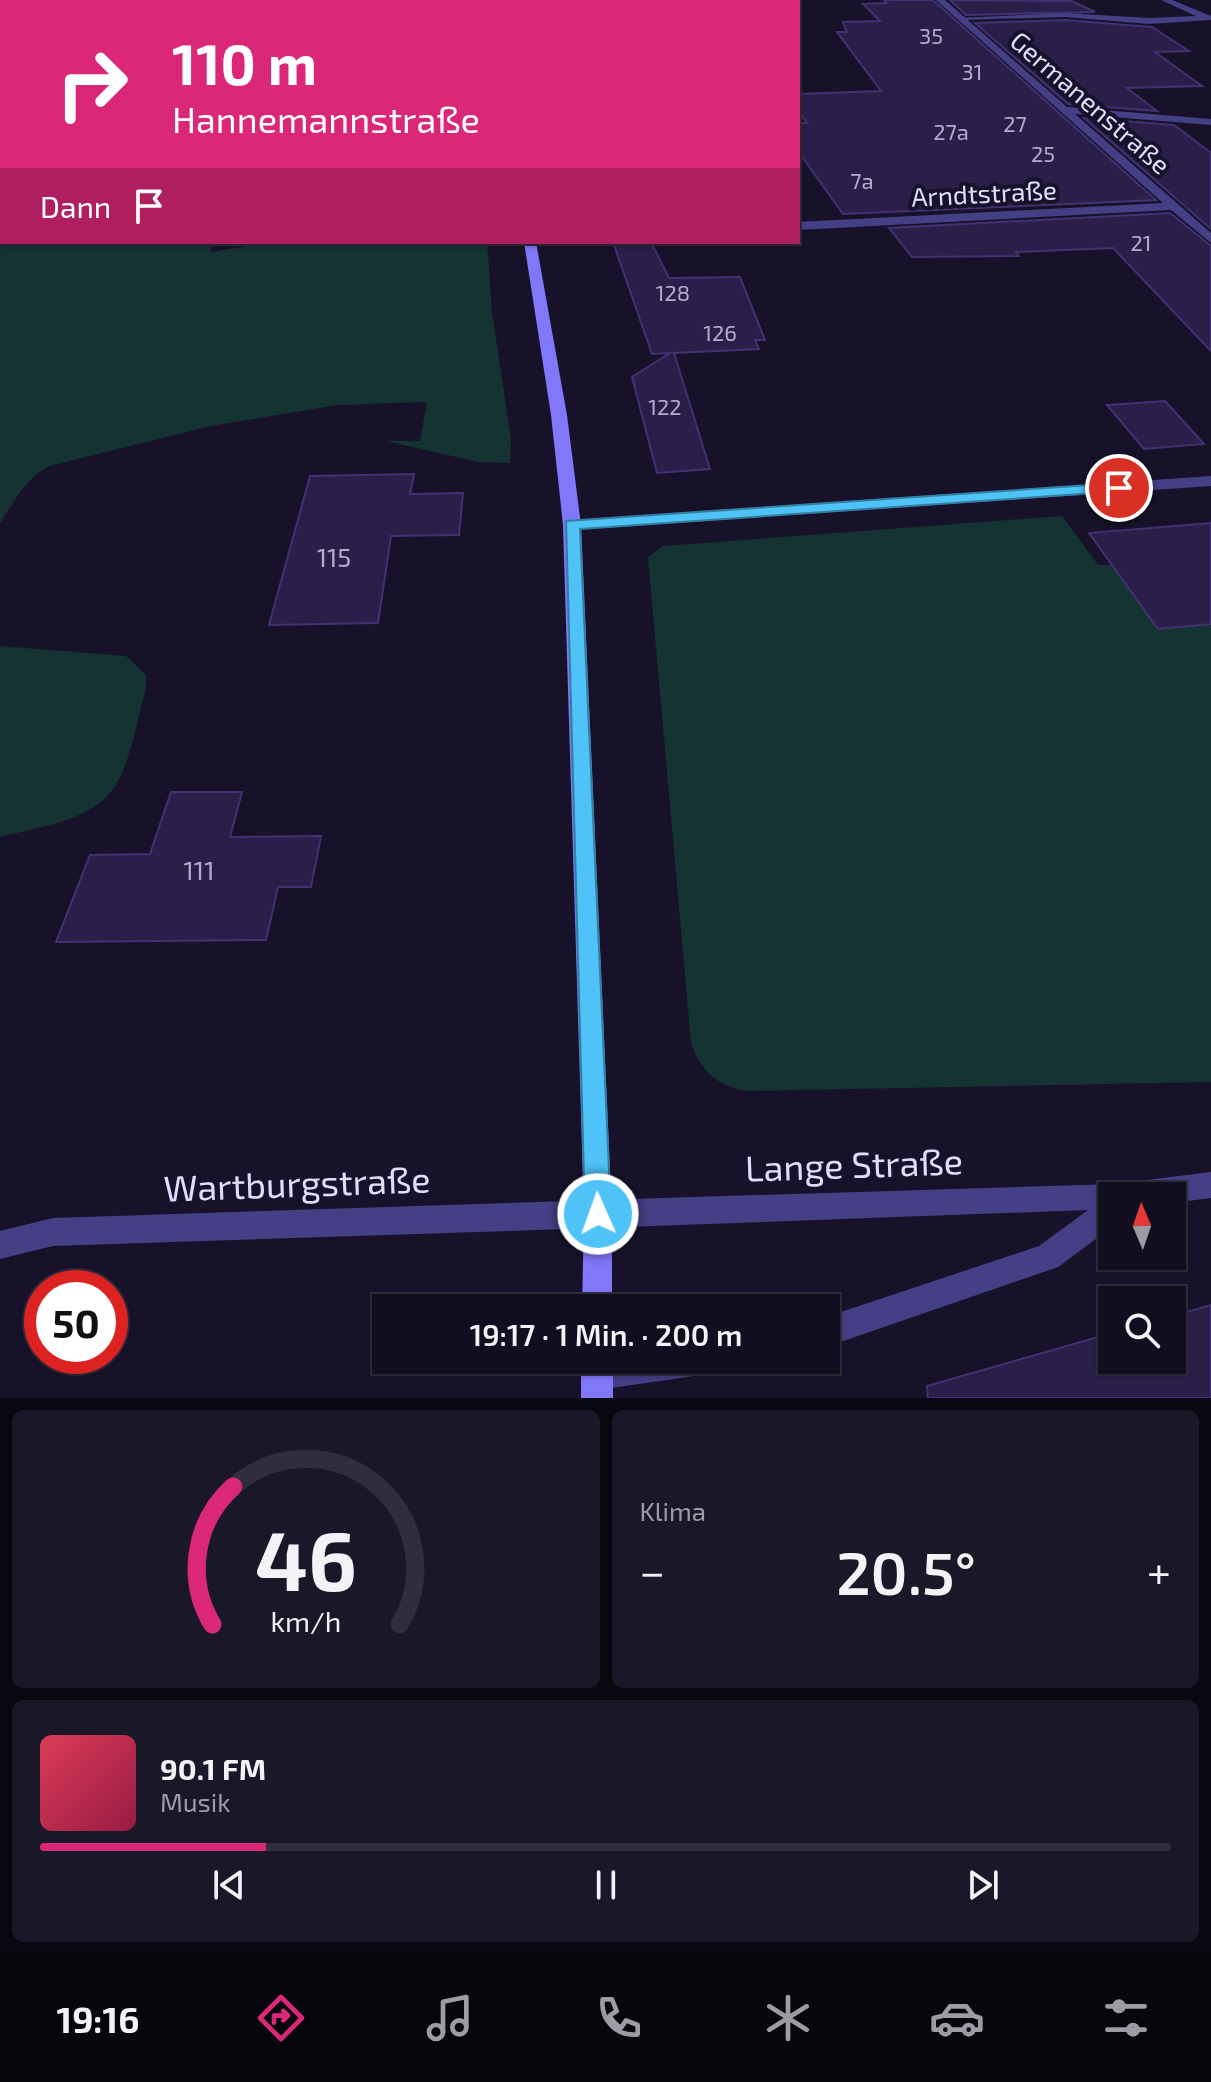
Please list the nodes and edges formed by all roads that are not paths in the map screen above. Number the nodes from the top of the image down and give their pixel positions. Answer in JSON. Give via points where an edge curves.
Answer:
{"nodes":[{"id":1,"x":940,"y":0,"type":"edge"},
{"id":2,"x":1165,"y":0,"type":"edge"},
{"id":3,"x":960,"y":18,"type":"junction"},
{"id":4,"x":1065,"y":110,"type":"junction"},
{"id":5,"x":1211,"y":122,"type":"edge"},
{"id":6,"x":1173,"y":206,"type":"junction"},
{"id":7,"x":800,"y":226,"type":"edge"},
{"id":8,"x":1211,"y":239,"type":"edge"},
{"id":9,"x":530,"y":244,"type":"edge"},
{"id":10,"x":1211,"y":481,"type":"edge"},
{"id":11,"x":572,"y":525,"type":"junction"},
{"id":12,"x":1211,"y":1185,"type":"edge"},
{"id":13,"x":1186,"y":1188,"type":"edge"},
{"id":14,"x":1098,"y":1197,"type":"edge"},
{"id":15,"x":598,"y":1214,"type":"junction"},
{"id":16,"x":1098,"y":1220,"type":"edge"},
{"id":17,"x":0,"y":1245,"type":"edge"},
{"id":18,"x":597,"y":1294,"type":"edge"},
{"id":19,"x":840,"y":1327,"type":"edge"}],
"edges":[{"from":1,"to":3,"type":"street","name":"Germanenstraße"},
{"from":2,"to":3,"type":"street","via":[[1208,18]]},
{"from":3,"to":4,"type":"street","name":"Germanenstraße"},
{"from":4,"to":5,"type":"street"},
{"from":4,"to":6,"type":"street","name":"Germanenstraße"},
{"from":6,"to":7,"type":"street","name":"Arndtstraße"},
{"from":6,"to":8,"type":"street","name":"Germanenstraße"},
{"from":9,"to":11,"type":"main road"},
{"from":10,"to":11,"type":"street"},
{"from":11,"to":15,"type":"main road"},
{"from":12,"to":13,"type":"street","name":"Lange Straße"},
{"from":14,"to":15,"type":"street","name":"Lange Straße"},
{"from":15,"to":17,"type":"street","name":"Wartburgstraße","via":[[53,1232]]},
{"from":15,"to":18,"type":"main road"},
{"from":16,"to":19,"type":"street","via":[[1048,1257]]}]}
